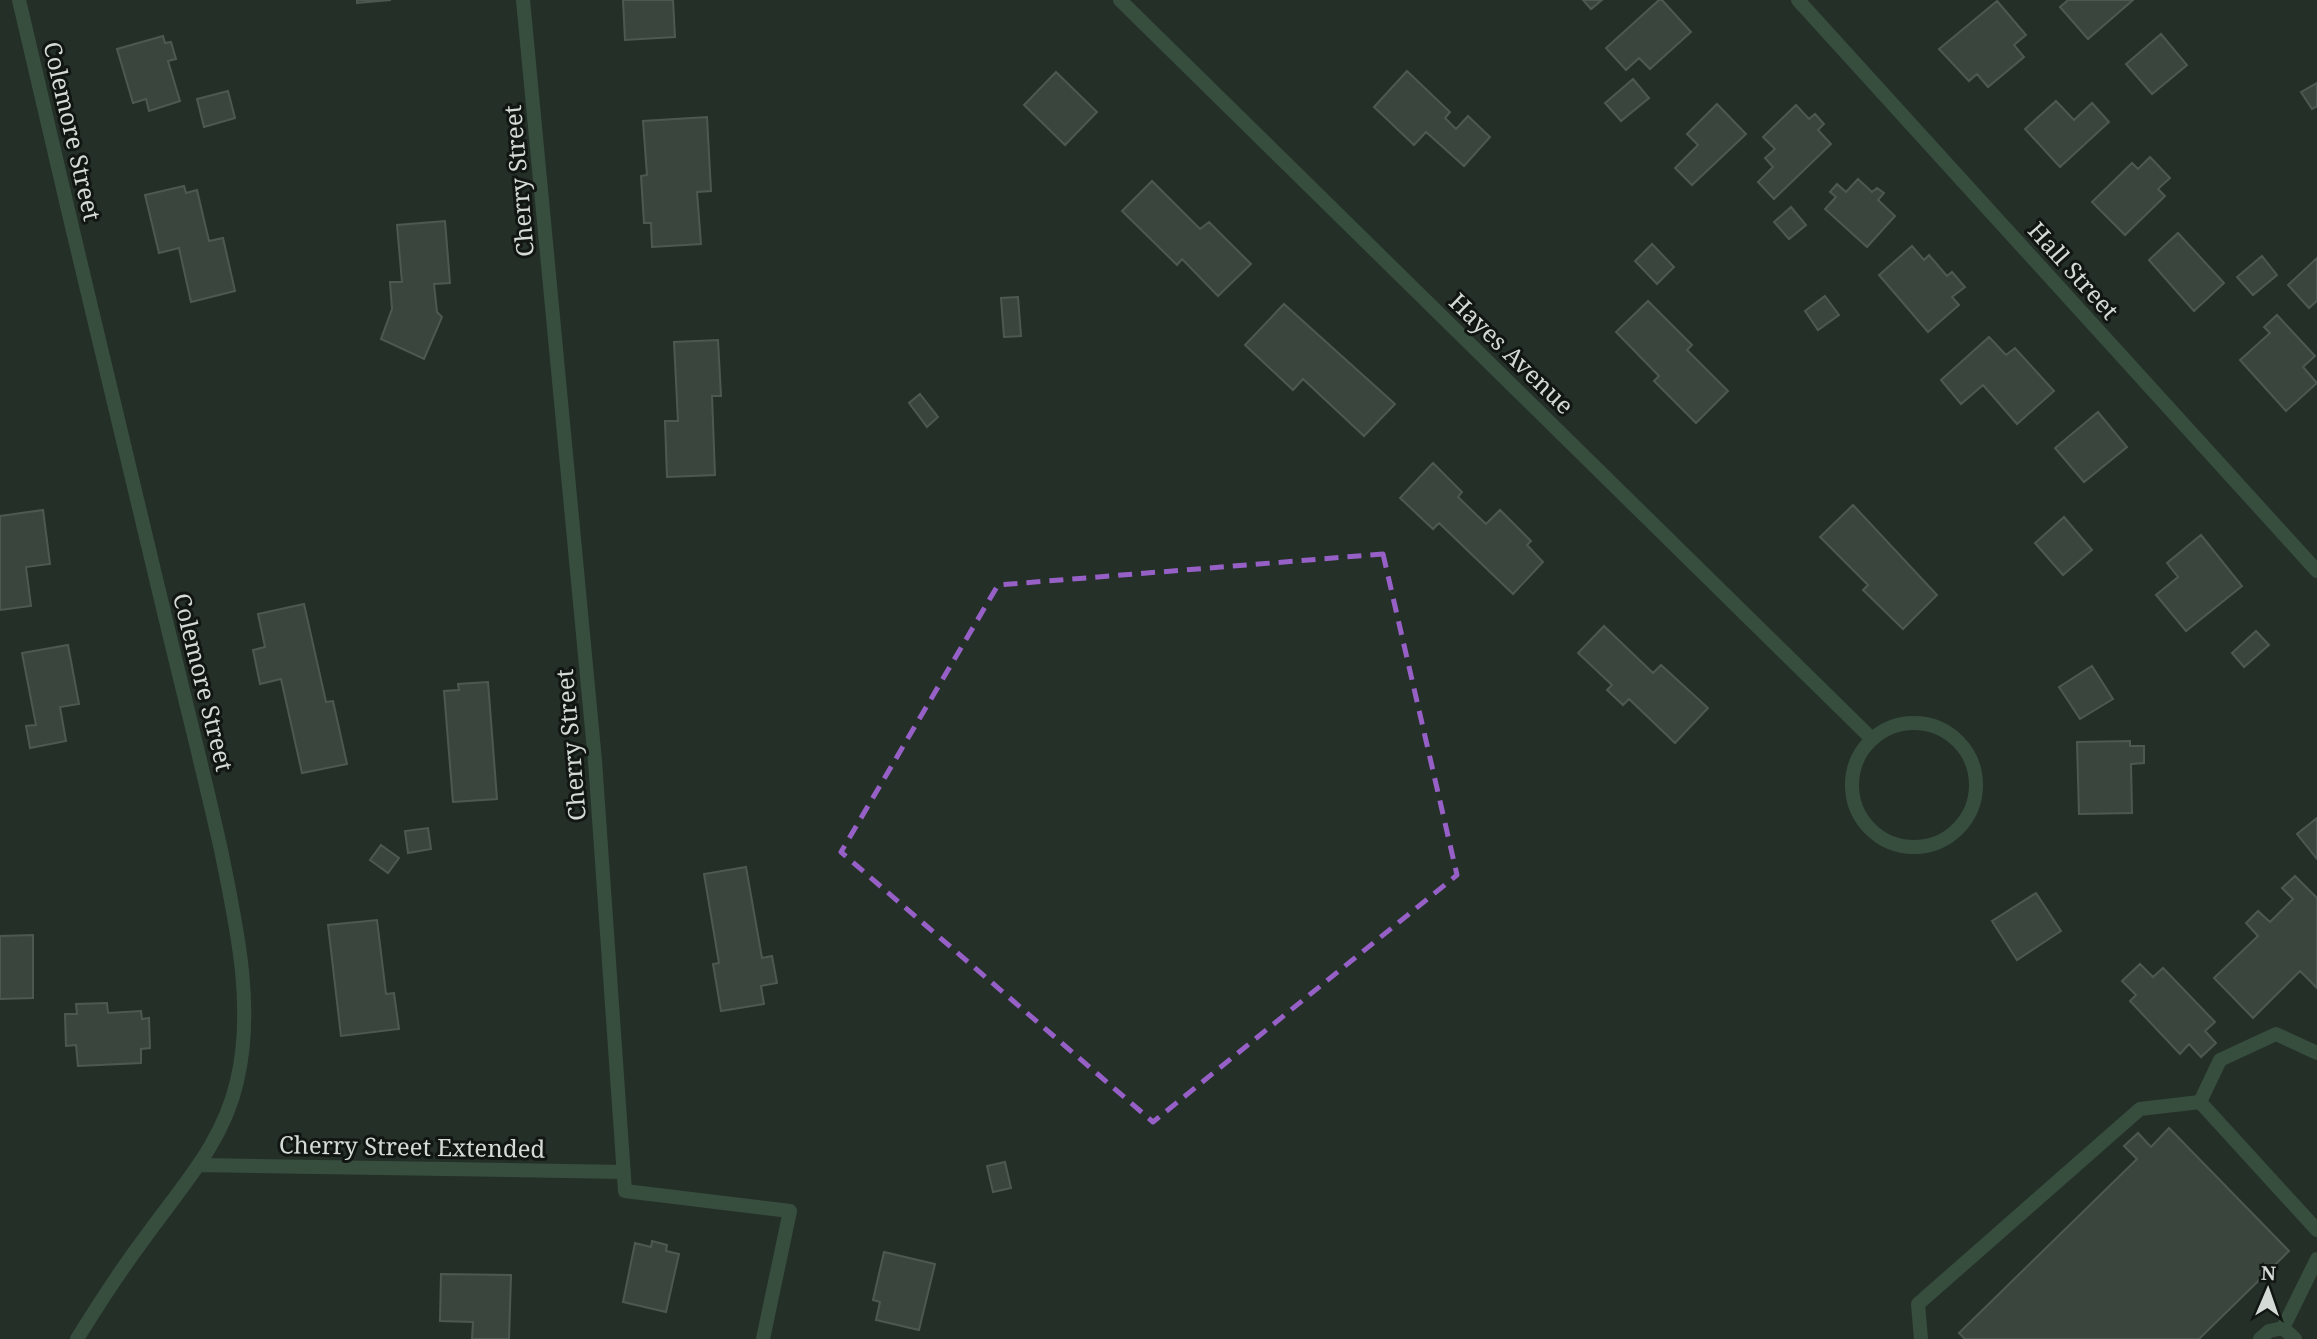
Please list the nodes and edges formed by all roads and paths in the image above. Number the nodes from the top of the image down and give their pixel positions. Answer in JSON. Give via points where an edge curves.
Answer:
{"nodes":[{"id":1,"x":19,"y":0,"type":"edge"},
{"id":2,"x":523,"y":0,"type":"edge"},
{"id":3,"x":1120,"y":0,"type":"edge"},
{"id":4,"x":1798,"y":0,"type":"edge"},
{"id":5,"x":2317,"y":571,"type":"edge"},
{"id":6,"x":1872,"y":739,"type":"junction"},
{"id":7,"x":2317,"y":1053,"type":"edge"},
{"id":8,"x":2200,"y":1102,"type":"junction"},
{"id":9,"x":199,"y":1166,"type":"junction"},
{"id":10,"x":624,"y":1172,"type":"junction"},
{"id":11,"x":2317,"y":1230,"type":"edge"},
{"id":12,"x":2317,"y":1259,"type":"edge"},
{"id":13,"x":2283,"y":1328,"type":"junction"},
{"id":14,"x":77,"y":1339,"type":"edge"},
{"id":15,"x":763,"y":1339,"type":"edge"},
{"id":16,"x":1921,"y":1339,"type":"edge"},
{"id":17,"x":2260,"y":1339,"type":"edge"},
{"id":18,"x":2295,"y":1339,"type":"edge"}],
"edges":[{"from":1,"to":9,"type":"street","name":"Colemore Street","via":[[213,814],[239,948],[243,1034],[238,1077],[226,1116]]},
{"from":2,"to":10,"type":"street","name":"Cherry Street","via":[[595,761]]},
{"from":3,"to":6,"type":"street","name":"Hayes Avenue"},
{"from":4,"to":5,"type":"street","name":"Hall Street"},
{"from":6,"to":6,"type":"street","via":[[1852,775],[1854,802],[1867,827],[1890,842],[1917,847],[1955,831],[1975,795],[1973,767],[1960,744],[1924,724],[1896,725]]},
{"from":7,"to":8,"type":"street","via":[[2276,1034],[2220,1060]]},
{"from":8,"to":11,"type":"street"},
{"from":8,"to":16,"type":"street","via":[[2140,1109],[1918,1304]]},
{"from":9,"to":10,"type":"street","name":"Cherry Street Extended"},
{"from":9,"to":14,"type":"street","name":"Colemore Street","via":[[140,1243]]},
{"from":10,"to":15,"type":"street","via":[[625,1191],[790,1211]]},
{"from":12,"to":13,"type":"street"},
{"from":13,"to":17,"type":"street"},
{"from":13,"to":18,"type":"street"}]}
